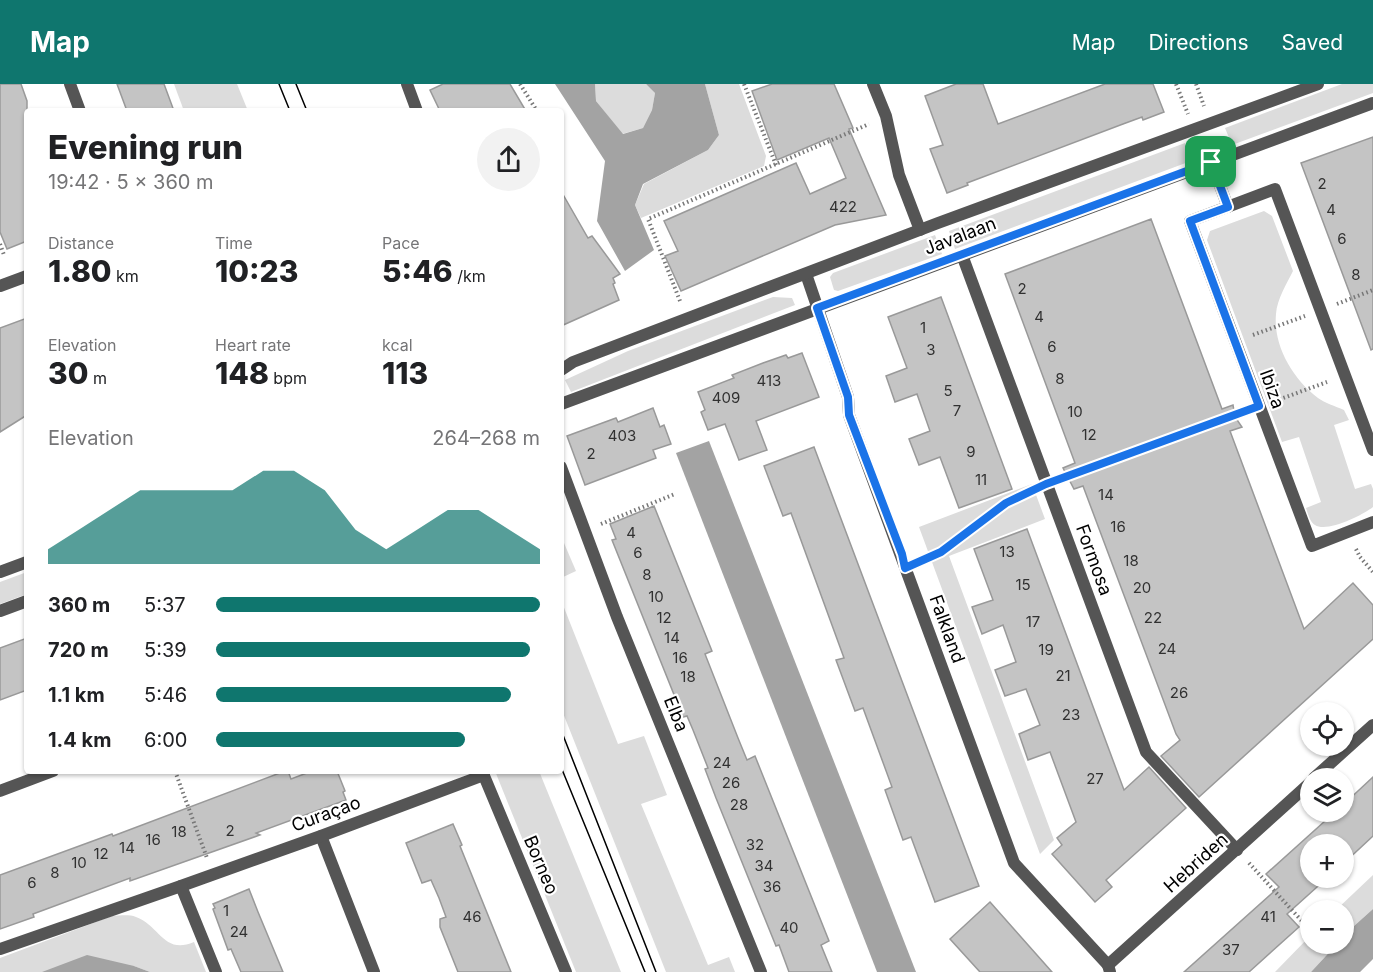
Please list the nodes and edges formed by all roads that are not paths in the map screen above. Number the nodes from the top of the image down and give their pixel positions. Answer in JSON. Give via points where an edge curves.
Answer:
{"nodes":[{"id":1,"x":70,"y":84,"type":"edge"},
{"id":2,"x":407,"y":84,"type":"edge"},
{"id":3,"x":873,"y":84,"type":"edge"},
{"id":4,"x":1318,"y":84,"type":"edge"},
{"id":5,"x":1373,"y":103,"type":"edge"},
{"id":6,"x":79,"y":108,"type":"edge"},
{"id":7,"x":416,"y":108,"type":"edge"},
{"id":8,"x":1211,"y":162,"type":"junction"},
{"id":9,"x":1228,"y":207,"type":"junction"},
{"id":10,"x":920,"y":230,"type":"junction"},
{"id":11,"x":962,"y":255,"type":"junction"},
{"id":12,"x":806,"y":274,"type":"junction"},
{"id":13,"x":24,"y":277,"type":"edge"},
{"id":14,"x":0,"y":286,"type":"edge"},
{"id":15,"x":817,"y":308,"type":"junction"},
{"id":16,"x":564,"y":368,"type":"edge"},
{"id":17,"x":564,"y":403,"type":"edge"},
{"id":18,"x":1373,"y":450,"type":"edge"},
{"id":19,"x":564,"y":475,"type":"edge"},
{"id":20,"x":1373,"y":522,"type":"edge"},
{"id":21,"x":24,"y":563,"type":"edge"},
{"id":22,"x":0,"y":572,"type":"edge"},
{"id":23,"x":24,"y":602,"type":"edge"},
{"id":24,"x":0,"y":611,"type":"edge"},
{"id":25,"x":1373,"y":725,"type":"edge"},
{"id":26,"x":1325,"y":768,"type":"edge"},
{"id":27,"x":45,"y":774,"type":"edge"},
{"id":28,"x":480,"y":774,"type":"edge"},
{"id":29,"x":483,"y":774,"type":"edge"},
{"id":30,"x":0,"y":792,"type":"edge"},
{"id":31,"x":1300,"y":792,"type":"edge"},
{"id":32,"x":321,"y":836,"type":"junction"},
{"id":33,"x":1237,"y":850,"type":"junction"},
{"id":34,"x":181,"y":886,"type":"junction"},
{"id":35,"x":0,"y":949,"type":"edge"},
{"id":36,"x":1109,"y":969,"type":"edge"},
{"id":37,"x":216,"y":972,"type":"edge"},
{"id":38,"x":374,"y":972,"type":"edge"},
{"id":39,"x":566,"y":972,"type":"edge"},
{"id":40,"x":761,"y":972,"type":"edge"}],
"edges":[{"from":1,"to":6,"type":"street"},
{"from":2,"to":7,"type":"street"},
{"from":3,"to":10,"type":"street","via":[[886,116],[898,175]]},
{"from":4,"to":10,"type":"street","name":"Javalaan"},
{"from":5,"to":8,"type":"street","name":"Javalaan"},
{"from":8,"to":9,"type":"street"},
{"from":8,"to":11,"type":"street","name":"Javalaan"},
{"from":9,"to":18,"type":"street","name":"Ibiza","via":[[1275,189]]},
{"from":9,"to":20,"type":"street","name":"Ibiza","via":[[1190,221],[1312,546]]},
{"from":10,"to":12,"type":"street","name":"Javalaan"},
{"from":11,"to":15,"type":"street","name":"Javalaan"},
{"from":11,"to":33,"type":"street","name":"Formosa","via":[[1146,752]]},
{"from":12,"to":15,"type":"street","name":"Falkland"},
{"from":12,"to":16,"type":"street","name":"Javalaan"},
{"from":13,"to":14,"type":"street"},
{"from":15,"to":17,"type":"street","name":"Javalaan"},
{"from":15,"to":36,"type":"street","name":"Falkland","via":[[848,397],[849,415],[1014,863]]},
{"from":19,"to":40,"type":"street","name":"Elba"},
{"from":21,"to":22,"type":"street"},
{"from":23,"to":24,"type":"street"},
{"from":25,"to":26,"type":"street"},
{"from":27,"to":30,"type":"street"},
{"from":28,"to":32,"type":"street","name":"Curaçao"},
{"from":29,"to":39,"type":"street","name":"Borneo"},
{"from":31,"to":33,"type":"street","name":"Hebriden"},
{"from":32,"to":34,"type":"street","name":"Curaçao"},
{"from":32,"to":38,"type":"street"},
{"from":33,"to":36,"type":"street","name":"Hebriden"},
{"from":34,"to":35,"type":"street","name":"Curaçao"},
{"from":34,"to":37,"type":"street"}]}
